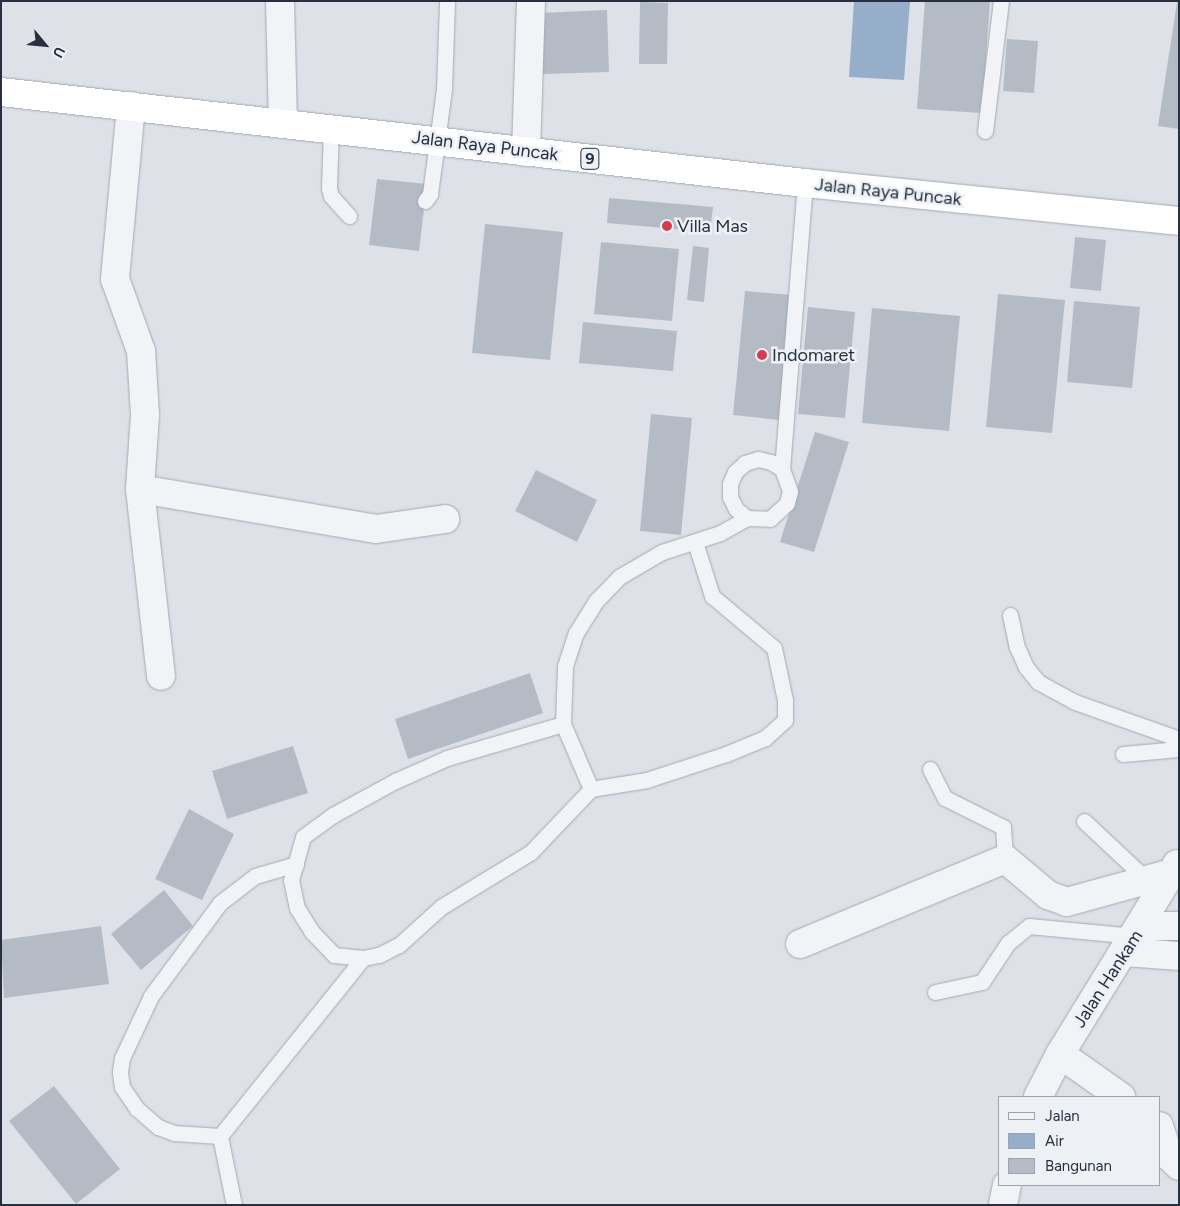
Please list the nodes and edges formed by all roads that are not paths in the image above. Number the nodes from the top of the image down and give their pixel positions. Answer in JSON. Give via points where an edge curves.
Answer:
{"nodes":[{"id":1,"x":280,"y":1,"type":"edge"},
{"id":2,"x":447,"y":1,"type":"edge"},
{"id":3,"x":531,"y":1,"type":"edge"},
{"id":4,"x":1002,"y":1,"type":"edge"},
{"id":5,"x":1,"y":92,"type":"edge"},
{"id":6,"x":131,"y":106,"type":"junction"},
{"id":7,"x":283,"y":124,"type":"junction"},
{"id":8,"x":331,"y":128,"type":"junction"},
{"id":9,"x":985,"y":131,"type":"dead end"},
{"id":10,"x":438,"y":140,"type":"junction"},
{"id":11,"x":526,"y":152,"type":"junction"},
{"id":12,"x":805,"y":183,"type":"junction"},
{"id":13,"x":426,"y":201,"type":"dead end"},
{"id":14,"x":349,"y":216,"type":"dead end"},
{"id":15,"x":1179,"y":221,"type":"edge"},
{"id":16,"x":782,"y":469,"type":"junction"},
{"id":17,"x":140,"y":489,"type":"junction"},
{"id":18,"x":747,"y":518,"type":"junction"},
{"id":19,"x":445,"y":519,"type":"dead end"},
{"id":20,"x":695,"y":542,"type":"junction"},
{"id":21,"x":1010,"y":614,"type":"dead end"},
{"id":22,"x":162,"y":676,"type":"dead end"},
{"id":23,"x":563,"y":724,"type":"junction"},
{"id":24,"x":1179,"y":739,"type":"edge"},
{"id":25,"x":1179,"y":749,"type":"edge"},
{"id":26,"x":1123,"y":754,"type":"dead end"},
{"id":27,"x":930,"y":769,"type":"dead end"},
{"id":28,"x":591,"y":789,"type":"junction"},
{"id":29,"x":1084,"y":820,"type":"dead end"},
{"id":30,"x":1005,"y":859,"type":"junction"},
{"id":31,"x":296,"y":864,"type":"junction"},
{"id":32,"x":1165,"y":872,"type":"edge"},
{"id":33,"x":1179,"y":926,"type":"edge"},
{"id":34,"x":1134,"y":938,"type":"junction"},
{"id":35,"x":800,"y":944,"type":"dead end"},
{"id":36,"x":1179,"y":956,"type":"edge"},
{"id":37,"x":363,"y":958,"type":"junction"},
{"id":38,"x":935,"y":992,"type":"dead end"},
{"id":39,"x":1060,"y":1054,"type":"junction"},
{"id":40,"x":1039,"y":1096,"type":"edge"},
{"id":41,"x":1121,"y":1096,"type":"edge"},
{"id":42,"x":1160,"y":1124,"type":"edge"},
{"id":43,"x":1179,"y":1124,"type":"edge"},
{"id":44,"x":1160,"y":1127,"type":"edge"},
{"id":45,"x":220,"y":1136,"type":"junction"},
{"id":46,"x":1179,"y":1166,"type":"edge"},
{"id":47,"x":1008,"y":1186,"type":"edge"},
{"id":48,"x":234,"y":1205,"type":"edge"},
{"id":49,"x":1003,"y":1205,"type":"edge"}],
"edges":[{"from":1,"to":7,"type":"street"},
{"from":2,"to":10,"type":"lane"},
{"from":3,"to":11,"type":"street"},
{"from":4,"to":9,"type":"lane"},
{"from":5,"to":6,"type":"highway","name":"Jalan Raya Puncak","number":"9"},
{"from":6,"to":7,"type":"highway","name":"Jalan Raya Puncak","number":"9"},
{"from":6,"to":17,"type":"street","via":[[115,278],[140,351],[145,415]]},
{"from":7,"to":8,"type":"highway","name":"Jalan Raya Puncak","number":"9"},
{"from":8,"to":10,"type":"highway","name":"Jalan Raya Puncak","number":"9"},
{"from":8,"to":14,"type":"lane","via":[[330,196]]},
{"from":10,"to":11,"type":"highway","name":"Jalan Raya Puncak","number":"9"},
{"from":10,"to":13,"type":"lane","via":[[430,194]]},
{"from":11,"to":12,"type":"highway","name":"Jalan Raya Puncak","number":"9"},
{"from":12,"to":15,"type":"highway","name":"Jalan Raya Puncak","number":"9"},
{"from":12,"to":16,"type":"lane"},
{"from":16,"to":18,"type":"lane","via":[[790,491],[784,508],[770,519]]},
{"from":16,"to":18,"type":"lane","via":[[758,459],[745,463],[735,472],[730,484],[730,497],[736,509]]},
{"from":17,"to":19,"type":"street","via":[[376,529]]},
{"from":17,"to":22,"type":"street"},
{"from":18,"to":20,"type":"lane"},
{"from":20,"to":23,"type":"lane","via":[[662,552],[637,566],[620,577],[597,600],[569,651],[565,666]]},
{"from":20,"to":28,"type":"lane","via":[[712,596],[774,648],[785,700],[784,720],[765,738],[726,754],[647,780]]},
{"from":21,"to":24,"type":"lane","via":[[1017,647],[1026,667],[1038,682],[1075,702]]},
{"from":23,"to":28,"type":"lane"},
{"from":23,"to":31,"type":"lane","via":[[447,758],[395,781],[333,815],[303,837]]},
{"from":25,"to":26,"type":"lane"},
{"from":27,"to":30,"type":"lane","via":[[945,798],[1003,827]]},
{"from":28,"to":37,"type":"lane","via":[[531,852],[441,907],[393,950]]},
{"from":29,"to":32,"type":"lane"},
{"from":30,"to":32,"type":"street","via":[[1048,894],[1066,902]]},
{"from":30,"to":35,"type":"street"},
{"from":31,"to":37,"type":"lane","via":[[291,880],[304,922],[334,955]]},
{"from":31,"to":45,"type":"lane","via":[[255,876],[220,903],[151,996],[122,1058],[122,1087],[153,1124],[174,1133]]},
{"from":32,"to":34,"type":"street","name":"Jalan Hankam"},
{"from":33,"to":34,"type":"street"},
{"from":34,"to":36,"type":"street"},
{"from":34,"to":38,"type":"lane","via":[[1029,926],[1008,943],[982,982]]},
{"from":34,"to":39,"type":"street","name":"Jalan Hankam"},
{"from":37,"to":45,"type":"lane"},
{"from":39,"to":40,"type":"street","name":"Jalan Hankam"},
{"from":39,"to":41,"type":"street"},
{"from":42,"to":43,"type":"street"},
{"from":44,"to":46,"type":"street","via":[[1169,1156]]},
{"from":45,"to":48,"type":"lane"},
{"from":47,"to":49,"type":"street"}]}
